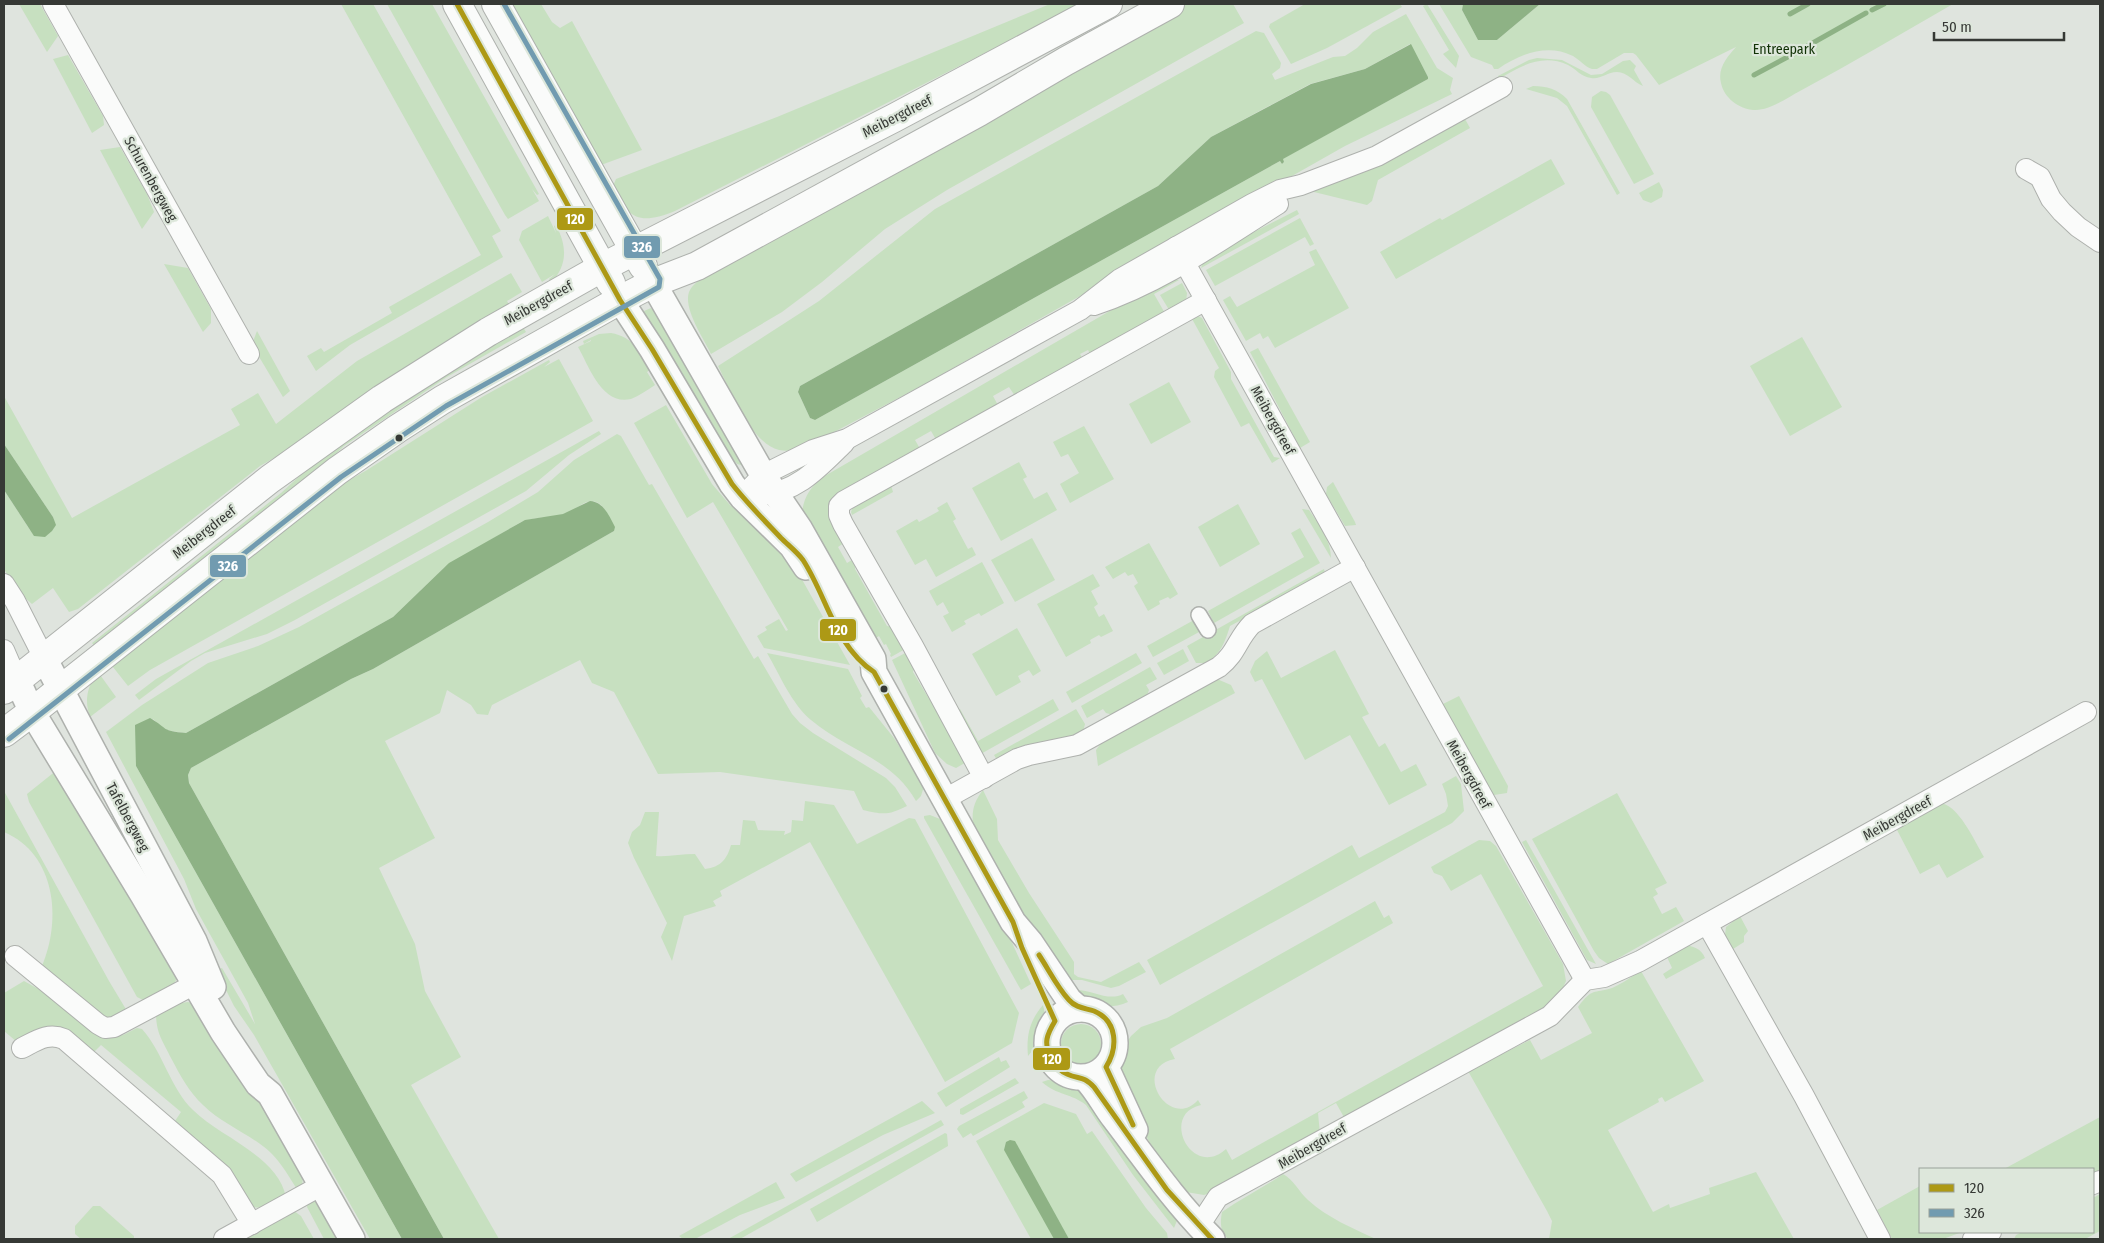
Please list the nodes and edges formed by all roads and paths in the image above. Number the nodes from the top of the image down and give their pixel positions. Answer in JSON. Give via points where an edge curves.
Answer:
{"nodes":[{"id":1,"x":53,"y":4,"type":"edge"},
{"id":2,"x":456,"y":4,"type":"edge"},
{"id":3,"x":496,"y":4,"type":"edge"},
{"id":4,"x":1108,"y":4,"type":"edge"},
{"id":5,"x":1170,"y":4,"type":"edge"},
{"id":6,"x":1502,"y":87,"type":"dead end"},
{"id":7,"x":2026,"y":169,"type":"dead end"},
{"id":8,"x":2100,"y":242,"type":"edge"},
{"id":9,"x":635,"y":251,"type":"junction"},
{"id":10,"x":1180,"y":255,"type":"junction"},
{"id":11,"x":603,"y":267,"type":"junction"},
{"id":12,"x":652,"y":283,"type":"junction"},
{"id":13,"x":620,"y":300,"type":"junction"},
{"id":14,"x":1206,"y":300,"type":"junction"},
{"id":15,"x":248,"y":354,"type":"dead end"},
{"id":16,"x":770,"y":485,"type":"junction"},
{"id":17,"x":742,"y":497,"type":"junction"},
{"id":18,"x":1355,"y":567,"type":"junction"},
{"id":19,"x":4,"y":584,"type":"edge"},
{"id":20,"x":1200,"y":615,"type":"dead end"},
{"id":21,"x":1208,"y":630,"type":"dead end"},
{"id":22,"x":4,"y":650,"type":"edge"},
{"id":23,"x":44,"y":658,"type":"junction"},
{"id":24,"x":874,"y":672,"type":"junction"},
{"id":25,"x":10,"y":685,"type":"edge"},
{"id":26,"x":60,"y":690,"type":"junction"},
{"id":27,"x":32,"y":712,"type":"junction"},
{"id":28,"x":2086,"y":712,"type":"dead end"},
{"id":29,"x":4,"y":733,"type":"edge"},
{"id":30,"x":984,"y":778,"type":"junction"},
{"id":31,"x":945,"y":799,"type":"junction"},
{"id":32,"x":1013,"y":922,"type":"junction"},
{"id":33,"x":1707,"y":924,"type":"junction"},
{"id":34,"x":15,"y":956,"type":"dead end"},
{"id":35,"x":202,"y":980,"type":"junction"},
{"id":36,"x":1585,"y":980,"type":"junction"},
{"id":37,"x":1079,"y":1009,"type":"junction"},
{"id":38,"x":1055,"y":1021,"type":"junction"},
{"id":39,"x":22,"y":1048,"type":"dead end"},
{"id":40,"x":1095,"y":1072,"type":"junction"},
{"id":41,"x":322,"y":1186,"type":"junction"},
{"id":42,"x":252,"y":1224,"type":"junction"},
{"id":43,"x":1205,"y":1232,"type":"edge"},
{"id":44,"x":1988,"y":1233,"type":"edge"},
{"id":45,"x":224,"y":1239,"type":"edge"},
{"id":46,"x":352,"y":1239,"type":"edge"},
{"id":47,"x":1880,"y":1239,"type":"edge"},
{"id":48,"x":1973,"y":1239,"type":"edge"}],
"edges":[{"from":1,"to":15,"type":"street","name":"Schurenbergweg"},
{"from":2,"to":11,"type":"main road"},
{"from":3,"to":9,"type":"main road"},
{"from":4,"to":9,"type":"main road","name":"Meibergdreef"},
{"from":5,"to":12,"type":"main road","via":[[980,112],[696,266]]},
{"from":6,"to":10,"type":"street","via":[[1384,153],[1301,185],[1297,194],[1239,230]]},
{"from":7,"to":8,"type":"street","via":[[2040,177],[2051,198],[2078,228]]},
{"from":9,"to":11,"type":"main road","name":"Meibergdreef"},
{"from":9,"to":12,"type":"main road"},
{"from":10,"to":14,"type":"street","name":"Meibergdreef"},
{"from":10,"to":16,"type":"street","via":[[1124,295],[1080,310],[847,439],[813,450]]},
{"from":11,"to":13,"type":"main road"},
{"from":11,"to":23,"type":"main road","name":"Meibergdreef","via":[[488,332],[382,399],[270,479]]},
{"from":12,"to":13,"type":"main road"},
{"from":12,"to":16,"type":"street"},
{"from":13,"to":17,"type":"street"},
{"from":13,"to":26,"type":"main road","via":[[442,400],[337,470]]},
{"from":14,"to":18,"type":"street","name":"Meibergdreef"},
{"from":14,"to":30,"type":"street","via":[[839,506],[843,524],[914,646]]},
{"from":16,"to":17,"type":"street"},
{"from":16,"to":24,"type":"street","via":[[799,528],[873,659]]},
{"from":17,"to":24,"type":"street","via":[[802,559],[841,635],[865,666]]},
{"from":18,"to":30,"type":"street","via":[[1252,624],[1233,654],[1219,667],[1077,745],[1017,759]]},
{"from":18,"to":36,"type":"street","name":"Meibergdreef"},
{"from":19,"to":23,"type":"street"},
{"from":20,"to":21,"type":"street"},
{"from":22,"to":25,"type":"street"},
{"from":23,"to":25,"type":"main road","name":"Meibergdreef"},
{"from":23,"to":26,"type":"street","name":"Tafelbergweg"},
{"from":24,"to":31,"type":"street"},
{"from":25,"to":27,"type":"street","name":"Tafelbergweg"},
{"from":26,"to":27,"type":"main road"},
{"from":26,"to":35,"type":"street","name":"Tafelbergweg","via":[[194,941]]},
{"from":27,"to":29,"type":"main road"},
{"from":27,"to":35,"type":"street","name":"Tafelbergweg"},
{"from":28,"to":33,"type":"street","name":"Meibergdreef"},
{"from":30,"to":31,"type":"street"},
{"from":31,"to":32,"type":"street"},
{"from":32,"to":37,"type":"street","via":[[1069,1000]]},
{"from":32,"to":38,"type":"street"},
{"from":33,"to":36,"type":"street","name":"Meibergdreef","via":[[1640,961],[1606,976]]},
{"from":33,"to":47,"type":"street"},
{"from":34,"to":35,"type":"street","via":[[105,1028],[114,1028]]},
{"from":35,"to":41,"type":"street","name":"Tafelbergweg","via":[[223,1032],[258,1084],[270,1094]]},
{"from":36,"to":43,"type":"street","name":"Meibergdreef","via":[[1550,1016],[1218,1197]]},
{"from":37,"to":38,"type":"street"},
{"from":37,"to":40,"type":"street","via":[[1098,1013],[1106,1019],[1115,1038],[1112,1059]]},
{"from":38,"to":40,"type":"street","via":[[1047,1038],[1052,1061],[1068,1075]]},
{"from":39,"to":42,"type":"street","via":[[45,1036],[64,1039],[222,1175]]},
{"from":40,"to":43,"type":"street","name":"Meibergdreef","via":[[1123,1101],[1151,1167]]},
{"from":41,"to":42,"type":"street"},
{"from":41,"to":46,"type":"street","name":"Tafelbergweg"},
{"from":42,"to":45,"type":"street"},
{"from":44,"to":48,"type":"street"}]}
